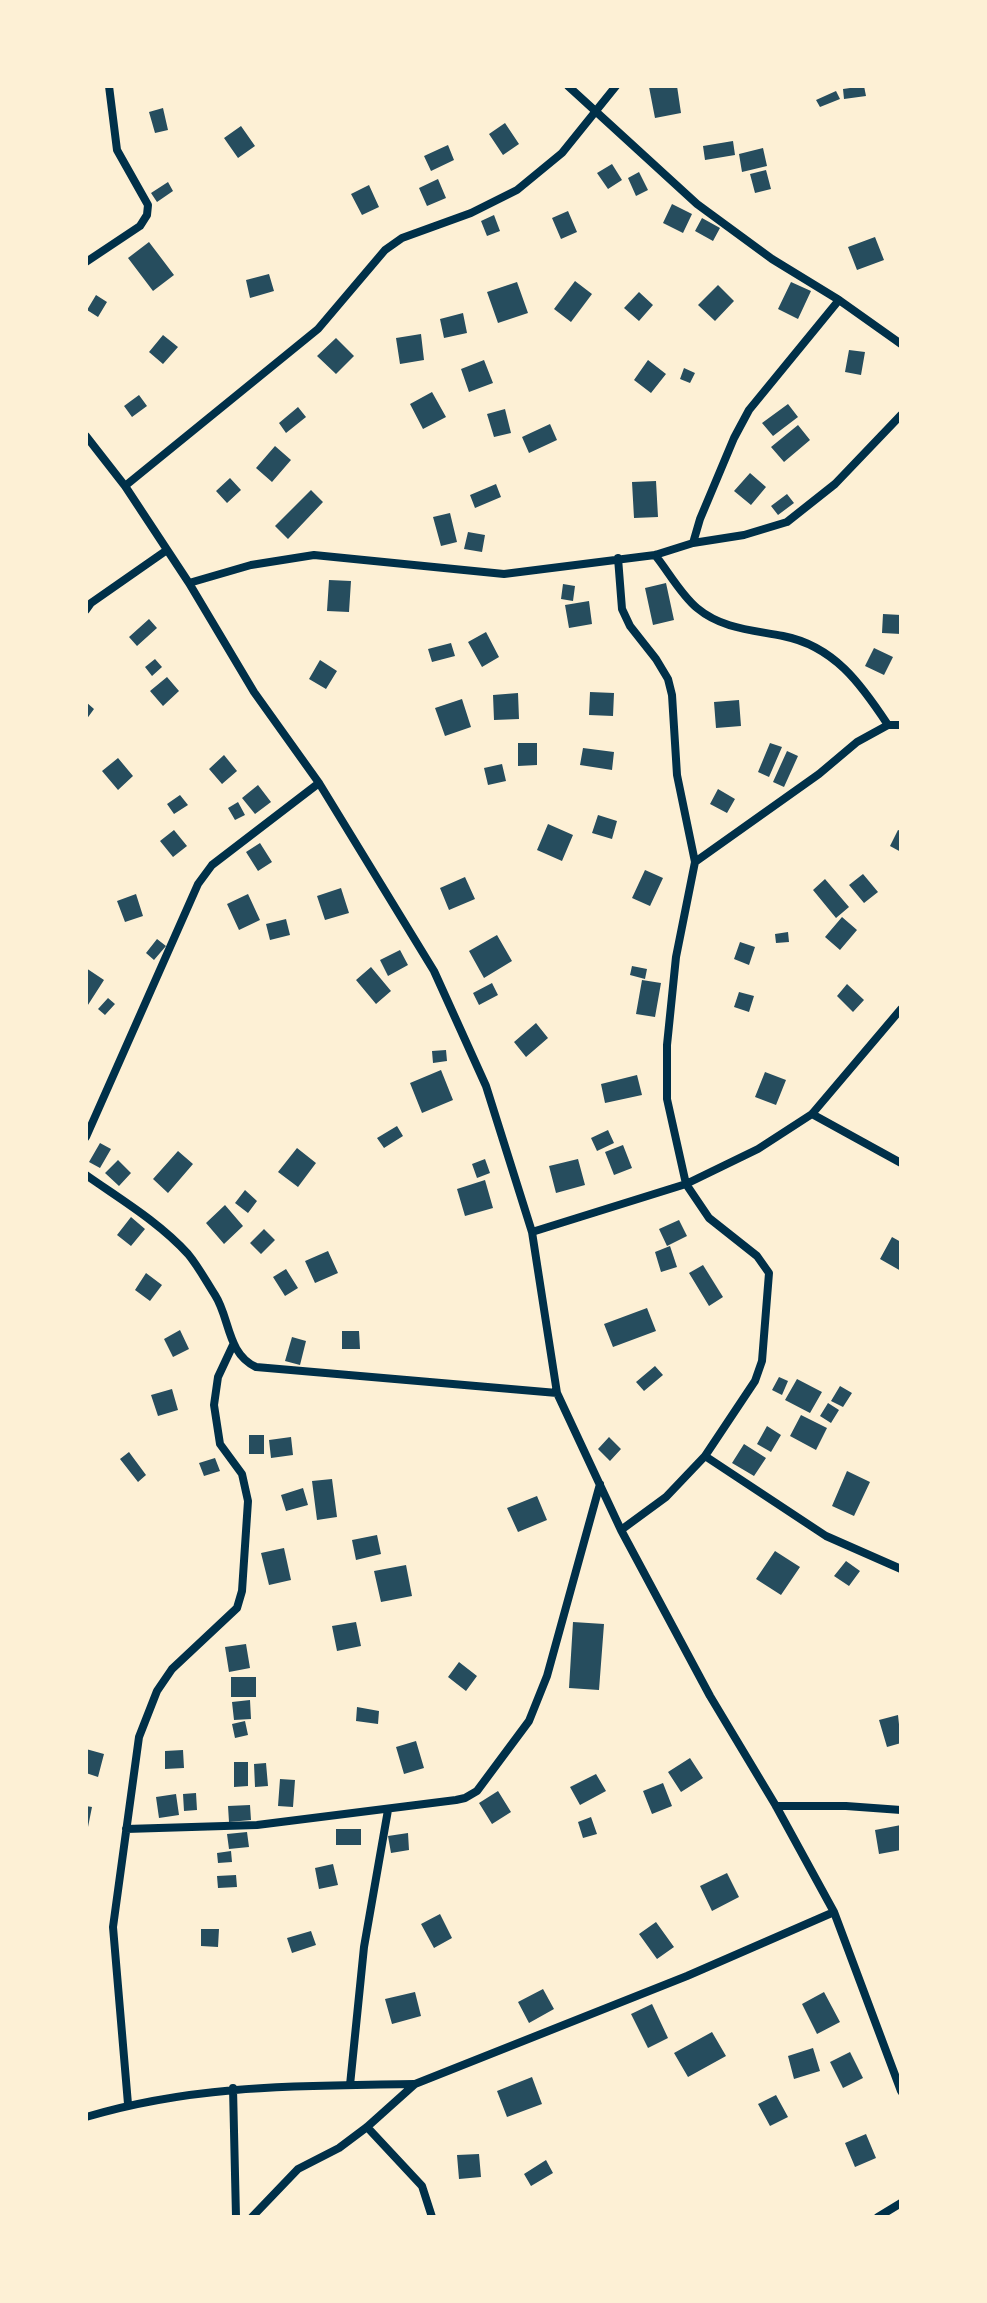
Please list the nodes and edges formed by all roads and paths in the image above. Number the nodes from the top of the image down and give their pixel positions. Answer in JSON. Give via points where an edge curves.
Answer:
{"nodes":[{"id":1,"x":109,"y":86,"type":"edge"},
{"id":2,"x":568,"y":86,"type":"edge"},
{"id":3,"x":616,"y":86,"type":"edge"},
{"id":4,"x":596,"y":112,"type":"junction"},
{"id":5,"x":86,"y":262,"type":"edge"},
{"id":6,"x":839,"y":300,"type":"junction"},
{"id":7,"x":901,"y":344,"type":"edge"},
{"id":8,"x":901,"y":415,"type":"edge"},
{"id":9,"x":86,"y":436,"type":"edge"},
{"id":10,"x":125,"y":486,"type":"junction"},
{"id":11,"x":693,"y":543,"type":"junction"},
{"id":12,"x":167,"y":550,"type":"junction"},
{"id":13,"x":655,"y":555,"type":"junction"},
{"id":14,"x":618,"y":558,"type":"junction"},
{"id":15,"x":189,"y":583,"type":"junction"},
{"id":16,"x":86,"y":610,"type":"edge"},
{"id":17,"x":888,"y":725,"type":"junction"},
{"id":18,"x":901,"y":725,"type":"edge"},
{"id":19,"x":319,"y":783,"type":"junction"},
{"id":20,"x":695,"y":862,"type":"junction"},
{"id":21,"x":901,"y":1009,"type":"edge"},
{"id":22,"x":812,"y":1114,"type":"junction"},
{"id":23,"x":86,"y":1137,"type":"edge"},
{"id":24,"x":901,"y":1163,"type":"edge"},
{"id":25,"x":86,"y":1175,"type":"edge"},
{"id":26,"x":686,"y":1184,"type":"junction"},
{"id":27,"x":532,"y":1232,"type":"junction"},
{"id":28,"x":233,"y":1345,"type":"junction"},
{"id":29,"x":557,"y":1393,"type":"junction"},
{"id":30,"x":705,"y":1456,"type":"junction"},
{"id":31,"x":600,"y":1484,"type":"junction"},
{"id":32,"x":621,"y":1530,"type":"junction"},
{"id":33,"x":901,"y":1569,"type":"edge"},
{"id":34,"x":776,"y":1806,"type":"junction"},
{"id":35,"x":388,"y":1810,"type":"junction"},
{"id":36,"x":901,"y":1810,"type":"edge"},
{"id":37,"x":126,"y":1829,"type":"junction"},
{"id":38,"x":834,"y":1912,"type":"junction"},
{"id":39,"x":415,"y":2084,"type":"junction"},
{"id":40,"x":350,"y":2085,"type":"junction"},
{"id":41,"x":233,"y":2088,"type":"junction"},
{"id":42,"x":901,"y":2091,"type":"edge"},
{"id":43,"x":128,"y":2104,"type":"junction"},
{"id":44,"x":86,"y":2117,"type":"edge"},
{"id":45,"x":367,"y":2127,"type":"junction"},
{"id":46,"x":901,"y":2203,"type":"edge"},
{"id":47,"x":236,"y":2217,"type":"edge"},
{"id":48,"x":252,"y":2217,"type":"edge"},
{"id":49,"x":432,"y":2217,"type":"edge"},
{"id":50,"x":878,"y":2217,"type":"edge"}],
"edges":[{"from":1,"to":5,"type":"street","via":[[117,150],[148,205],[147,215],[140,226]]},
{"from":2,"to":4,"type":"street"},
{"from":3,"to":4,"type":"street"},
{"from":4,"to":6,"type":"street","via":[[697,204]]},
{"from":4,"to":10,"type":"street","via":[[562,153],[517,190],[385,250],[318,329]]},
{"from":6,"to":7,"type":"street"},
{"from":6,"to":11,"type":"street","via":[[749,410]]},
{"from":8,"to":11,"type":"street","via":[[835,484],[787,522]]},
{"from":9,"to":10,"type":"street"},
{"from":10,"to":12,"type":"street"},
{"from":11,"to":13,"type":"street"},
{"from":12,"to":15,"type":"street"},
{"from":12,"to":16,"type":"street"},
{"from":13,"to":14,"type":"street"},
{"from":13,"to":17,"type":"street","via":[[696,608],[730,627],[788,637],[832,657],[859,682]]},
{"from":14,"to":15,"type":"street","via":[[504,574],[314,555],[251,565]]},
{"from":14,"to":20,"type":"street","via":[[622,609],[668,679],[677,775]]},
{"from":15,"to":19,"type":"street","via":[[254,692]]},
{"from":17,"to":18,"type":"street"},
{"from":17,"to":20,"type":"street","via":[[857,742]]},
{"from":19,"to":23,"type":"street","via":[[212,865],[198,884]]},
{"from":19,"to":27,"type":"street","via":[[434,971],[486,1086]]},
{"from":20,"to":26,"type":"street","via":[[676,957],[667,1045],[667,1099]]},
{"from":21,"to":22,"type":"street"},
{"from":22,"to":24,"type":"street"},
{"from":22,"to":26,"type":"street","via":[[758,1149]]},
{"from":25,"to":28,"type":"street","via":[[188,1254],[219,1300]]},
{"from":26,"to":27,"type":"street"},
{"from":26,"to":30,"type":"street","via":[[709,1218],[757,1256],[769,1273],[762,1361],[755,1381]]},
{"from":27,"to":29,"type":"street"},
{"from":28,"to":29,"type":"street","via":[[256,1367]]},
{"from":28,"to":37,"type":"street","via":[[218,1377],[214,1405],[220,1444],[242,1474],[248,1501],[242,1591],[237,1608],[172,1669],[157,1691],[139,1737]]},
{"from":29,"to":31,"type":"street"},
{"from":30,"to":32,"type":"street","via":[[666,1497]]},
{"from":30,"to":33,"type":"street","via":[[826,1536]]},
{"from":31,"to":32,"type":"street"},
{"from":31,"to":35,"type":"street","via":[[547,1676],[529,1721],[477,1791],[465,1798]]},
{"from":32,"to":34,"type":"street"},
{"from":34,"to":36,"type":"street"},
{"from":34,"to":38,"type":"street"},
{"from":35,"to":37,"type":"street","via":[[257,1825]]},
{"from":35,"to":40,"type":"street","via":[[364,1947]]},
{"from":37,"to":43,"type":"street","via":[[113,1927]]},
{"from":38,"to":39,"type":"street"},
{"from":38,"to":42,"type":"street"},
{"from":39,"to":40,"type":"street"},
{"from":39,"to":45,"type":"street"},
{"from":40,"to":41,"type":"street"},
{"from":41,"to":43,"type":"street"},
{"from":41,"to":47,"type":"street"},
{"from":43,"to":44,"type":"street"},
{"from":45,"to":48,"type":"street","via":[[298,2169]]},
{"from":45,"to":49,"type":"street","via":[[422,2186]]},
{"from":46,"to":50,"type":"street"}]}
